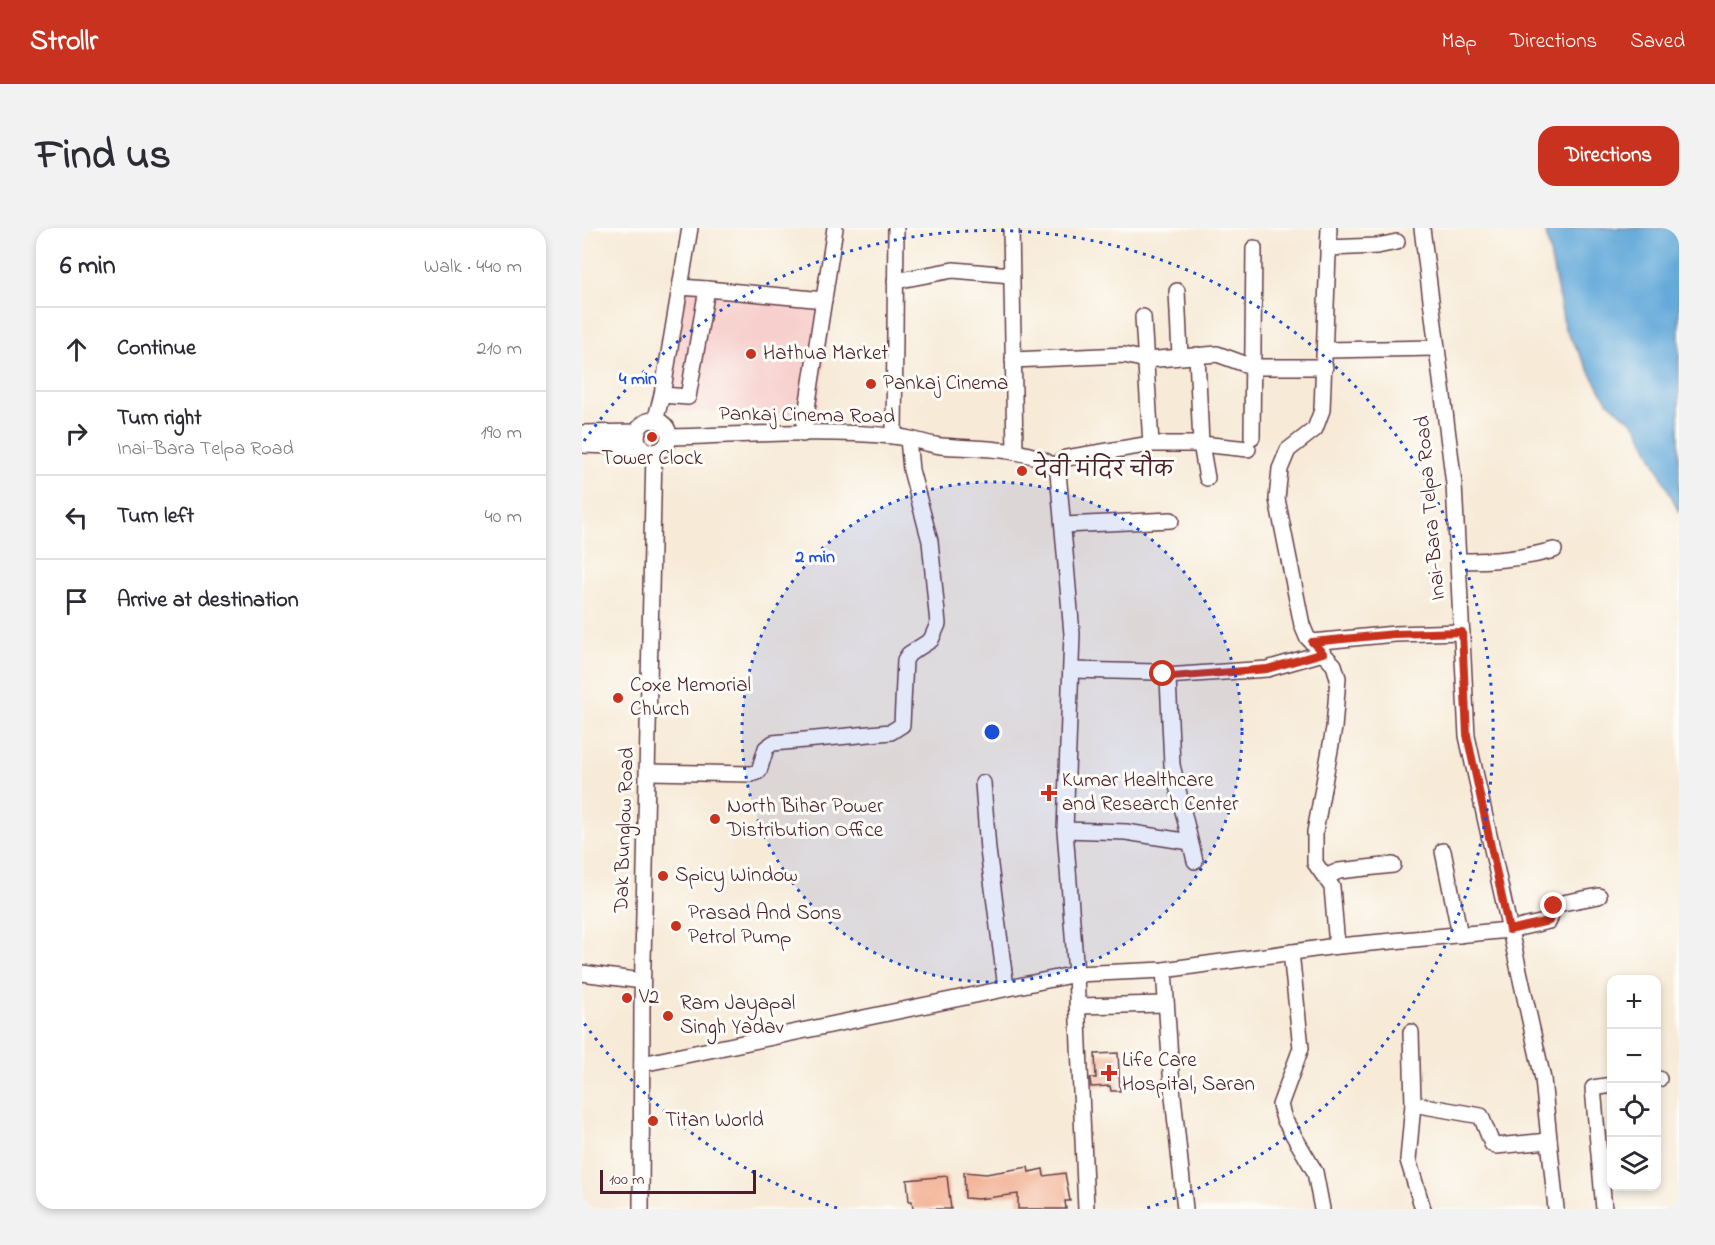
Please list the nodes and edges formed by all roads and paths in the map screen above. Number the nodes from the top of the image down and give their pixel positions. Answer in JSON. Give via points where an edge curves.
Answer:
{"nodes":[{"id":1,"x":690,"y":228,"type":"edge"},
{"id":2,"x":835,"y":228,"type":"edge"},
{"id":3,"x":896,"y":228,"type":"edge"},
{"id":4,"x":1011,"y":228,"type":"edge"},
{"id":5,"x":1329,"y":228,"type":"edge"},
{"id":6,"x":1422,"y":228,"type":"edge"},
{"id":7,"x":1397,"y":242,"type":"dead end"},
{"id":8,"x":1254,"y":248,"type":"dead end"},
{"id":9,"x":1328,"y":248,"type":"junction"},
{"id":10,"x":1011,"y":275,"type":"junction"},
{"id":11,"x":895,"y":281,"type":"junction"},
{"id":12,"x":680,"y":287,"type":"junction"},
{"id":13,"x":707,"y":289,"type":"junction"},
{"id":14,"x":1178,"y":291,"type":"dead end"},
{"id":15,"x":824,"y":300,"type":"junction"},
{"id":16,"x":1143,"y":317,"type":"dead end"},
{"id":17,"x":1437,"y":348,"type":"junction"},
{"id":18,"x":1325,"y":350,"type":"junction"},
{"id":19,"x":1197,"y":355,"type":"junction"},
{"id":20,"x":1180,"y":356,"type":"junction"},
{"id":21,"x":1013,"y":360,"type":"junction"},
{"id":22,"x":1146,"y":360,"type":"junction"},
{"id":23,"x":1253,"y":367,"type":"junction"},
{"id":24,"x":1325,"y":367,"type":"junction"},
{"id":25,"x":662,"y":396,"type":"junction"},
{"id":26,"x":655,"y":421,"type":"junction"},
{"id":27,"x":582,"y":433,"type":"edge"},
{"id":28,"x":803,"y":434,"type":"junction"},
{"id":29,"x":669,"y":437,"type":"junction"},
{"id":30,"x":901,"y":438,"type":"junction"},
{"id":31,"x":644,"y":444,"type":"junction"},
{"id":32,"x":1151,"y":444,"type":"junction"},
{"id":33,"x":1201,"y":444,"type":"junction"},
{"id":34,"x":582,"y":445,"type":"edge"},
{"id":35,"x":1015,"y":452,"type":"junction"},
{"id":36,"x":1054,"y":466,"type":"junction"},
{"id":37,"x":1207,"y":478,"type":"dead end"},
{"id":38,"x":1171,"y":520,"type":"dead end"},
{"id":39,"x":1064,"y":525,"type":"junction"},
{"id":40,"x":1554,"y":550,"type":"dead end"},
{"id":41,"x":1458,"y":561,"type":"junction"},
{"id":42,"x":1462,"y":632,"type":"junction"},
{"id":43,"x":1318,"y":648,"type":"junction"},
{"id":44,"x":1071,"y":670,"type":"junction"},
{"id":45,"x":1166,"y":676,"type":"junction"},
{"id":46,"x":648,"y":772,"type":"junction"},
{"id":47,"x":983,"y":783,"type":"dead end"},
{"id":48,"x":1065,"y":830,"type":"junction"},
{"id":49,"x":1190,"y":842,"type":"junction"},
{"id":50,"x":1443,"y":851,"type":"dead end"},
{"id":51,"x":1195,"y":861,"type":"dead end"},
{"id":52,"x":1393,"y":865,"type":"dead end"},
{"id":53,"x":1325,"y":877,"type":"junction"},
{"id":54,"x":1599,"y":896,"type":"dead end"},
{"id":55,"x":1509,"y":930,"type":"junction"},
{"id":56,"x":1460,"y":935,"type":"junction"},
{"id":57,"x":1336,"y":946,"type":"junction"},
{"id":58,"x":1291,"y":952,"type":"junction"},
{"id":59,"x":1164,"y":970,"type":"junction"},
{"id":60,"x":582,"y":973,"type":"edge"},
{"id":61,"x":1076,"y":974,"type":"junction"},
{"id":62,"x":642,"y":981,"type":"junction"},
{"id":63,"x":1006,"y":988,"type":"junction"},
{"id":64,"x":1166,"y":1004,"type":"junction"},
{"id":65,"x":1077,"y":1005,"type":"junction"},
{"id":66,"x":1411,"y":1032,"type":"dead end"},
{"id":67,"x":642,"y":1064,"type":"junction"},
{"id":68,"x":1607,"y":1086,"type":"edge"},
{"id":69,"x":1413,"y":1104,"type":"junction"},
{"id":70,"x":1549,"y":1141,"type":"junction"},
{"id":71,"x":641,"y":1209,"type":"edge"},
{"id":72,"x":1086,"y":1209,"type":"edge"},
{"id":73,"x":1185,"y":1209,"type":"edge"},
{"id":74,"x":1322,"y":1209,"type":"edge"},
{"id":75,"x":1423,"y":1209,"type":"edge"},
{"id":76,"x":1556,"y":1209,"type":"edge"},
{"id":77,"x":1604,"y":1209,"type":"edge"}],
"edges":[{"from":1,"to":12,"type":"street"},
{"from":2,"to":15,"type":"street"},
{"from":3,"to":11,"type":"street"},
{"from":4,"to":10,"type":"street"},
{"from":5,"to":9,"type":"street"},
{"from":6,"to":17,"type":"street","name":"Inai-Bara Telpa Road"},
{"from":7,"to":9,"type":"street"},
{"from":8,"to":23,"type":"street"},
{"from":9,"to":18,"type":"street"},
{"from":10,"to":11,"type":"street","via":[[953,270]]},
{"from":10,"to":21,"type":"street"},
{"from":11,"to":30,"type":"street"},
{"from":12,"to":13,"type":"street"},
{"from":12,"to":25,"type":"street"},
{"from":13,"to":15,"type":"street"},
{"from":13,"to":25,"type":"street","via":[[688,397]]},
{"from":14,"to":20,"type":"street"},
{"from":15,"to":28,"type":"street"},
{"from":16,"to":22,"type":"street"},
{"from":17,"to":18,"type":"street"},
{"from":17,"to":41,"type":"street","name":"Inai-Bara Telpa Road","via":[[1454,484]]},
{"from":18,"to":24,"type":"street"},
{"from":19,"to":20,"type":"street"},
{"from":19,"to":23,"type":"street","via":[[1217,354]]},
{"from":19,"to":33,"type":"street"},
{"from":20,"to":22,"type":"street"},
{"from":21,"to":22,"type":"street","via":[[1124,355]]},
{"from":21,"to":35,"type":"street"},
{"from":22,"to":32,"type":"street"},
{"from":23,"to":24,"type":"street"},
{"from":23,"to":33,"type":"street","via":[[1250,443]]},
{"from":24,"to":43,"type":"street","via":[[1320,422],[1288,450],[1280,470],[1276,499],[1302,625]]},
{"from":25,"to":26,"type":"street"},
{"from":26,"to":29,"type":"street","via":[[663,424]]},
{"from":26,"to":31,"type":"street","via":[[645,423]]},
{"from":27,"to":31,"type":"street"},
{"from":28,"to":29,"type":"street","name":"Pankaj Cinema Road"},
{"from":28,"to":30,"type":"street","name":"Pankaj Cinema Road"},
{"from":29,"to":31,"type":"street","via":[[662,449]]},
{"from":30,"to":35,"type":"street","name":"Pankaj Cinema Road","via":[[938,446]]},
{"from":30,"to":46,"type":"street","via":[[930,541],[938,624],[931,640],[905,660],[904,720],[899,729],[773,742],[766,748],[759,771],[751,774]]},
{"from":31,"to":34,"type":"street"},
{"from":31,"to":46,"type":"street","name":"Dak Bunglow Road"},
{"from":32,"to":33,"type":"street"},
{"from":32,"to":36,"type":"street","via":[[1066,458]]},
{"from":33,"to":37,"type":"street"},
{"from":35,"to":36,"type":"street","name":"Pankaj Cinema Road"},
{"from":36,"to":39,"type":"street","via":[[1060,481]]},
{"from":38,"to":39,"type":"street"},
{"from":39,"to":44,"type":"street"},
{"from":40,"to":41,"type":"street","via":[[1501,561]]},
{"from":41,"to":42,"type":"street","name":"Inai-Bara Telpa Road"},
{"from":42,"to":43,"type":"street","via":[[1395,634]]},
{"from":42,"to":55,"type":"street","name":"Inai-Bara Telpa Road","via":[[1467,735]]},
{"from":43,"to":45,"type":"street","via":[[1267,669]]},
{"from":43,"to":53,"type":"street","via":[[1334,665],[1338,694],[1316,832],[1316,863]]},
{"from":44,"to":45,"type":"street","via":[[1156,672]]},
{"from":44,"to":48,"type":"street"},
{"from":45,"to":49,"type":"street","via":[[1170,686],[1172,765]]},
{"from":46,"to":62,"type":"street","name":"Dak Bunglow Road"},
{"from":47,"to":63,"type":"street"},
{"from":48,"to":49,"type":"street","via":[[1126,832]]},
{"from":48,"to":61,"type":"street"},
{"from":49,"to":51,"type":"street"},
{"from":50,"to":56,"type":"street"},
{"from":52,"to":53,"type":"street","via":[[1339,871]]},
{"from":53,"to":57,"type":"street","via":[[1332,887]]},
{"from":54,"to":55,"type":"street","via":[[1555,904],[1549,921]]},
{"from":55,"to":56,"type":"street"},
{"from":55,"to":70,"type":"street","name":"Inai-Bara Telpa Road","via":[[1543,1079]]},
{"from":56,"to":57,"type":"street"},
{"from":57,"to":58,"type":"street"},
{"from":58,"to":59,"type":"street"},
{"from":58,"to":74,"type":"street","via":[[1301,1048],[1280,1105],[1315,1172]]},
{"from":59,"to":61,"type":"street"},
{"from":59,"to":64,"type":"street"},
{"from":60,"to":62,"type":"street"},
{"from":61,"to":63,"type":"street"},
{"from":61,"to":65,"type":"street"},
{"from":62,"to":67,"type":"street","name":"Dak Bunglow Road"},
{"from":63,"to":67,"type":"street"},
{"from":64,"to":65,"type":"street"},
{"from":64,"to":73,"type":"street"},
{"from":65,"to":72,"type":"street"},
{"from":66,"to":69,"type":"street"},
{"from":67,"to":71,"type":"street","name":"Dak Bunglow Road"},
{"from":68,"to":77,"type":"street","via":[[1593,1088]]},
{"from":69,"to":70,"type":"street","via":[[1481,1116],[1492,1144],[1497,1146]]},
{"from":69,"to":75,"type":"street","via":[[1408,1160]]},
{"from":70,"to":76,"type":"street","name":"Inai-Bara Telpa Road"}]}
